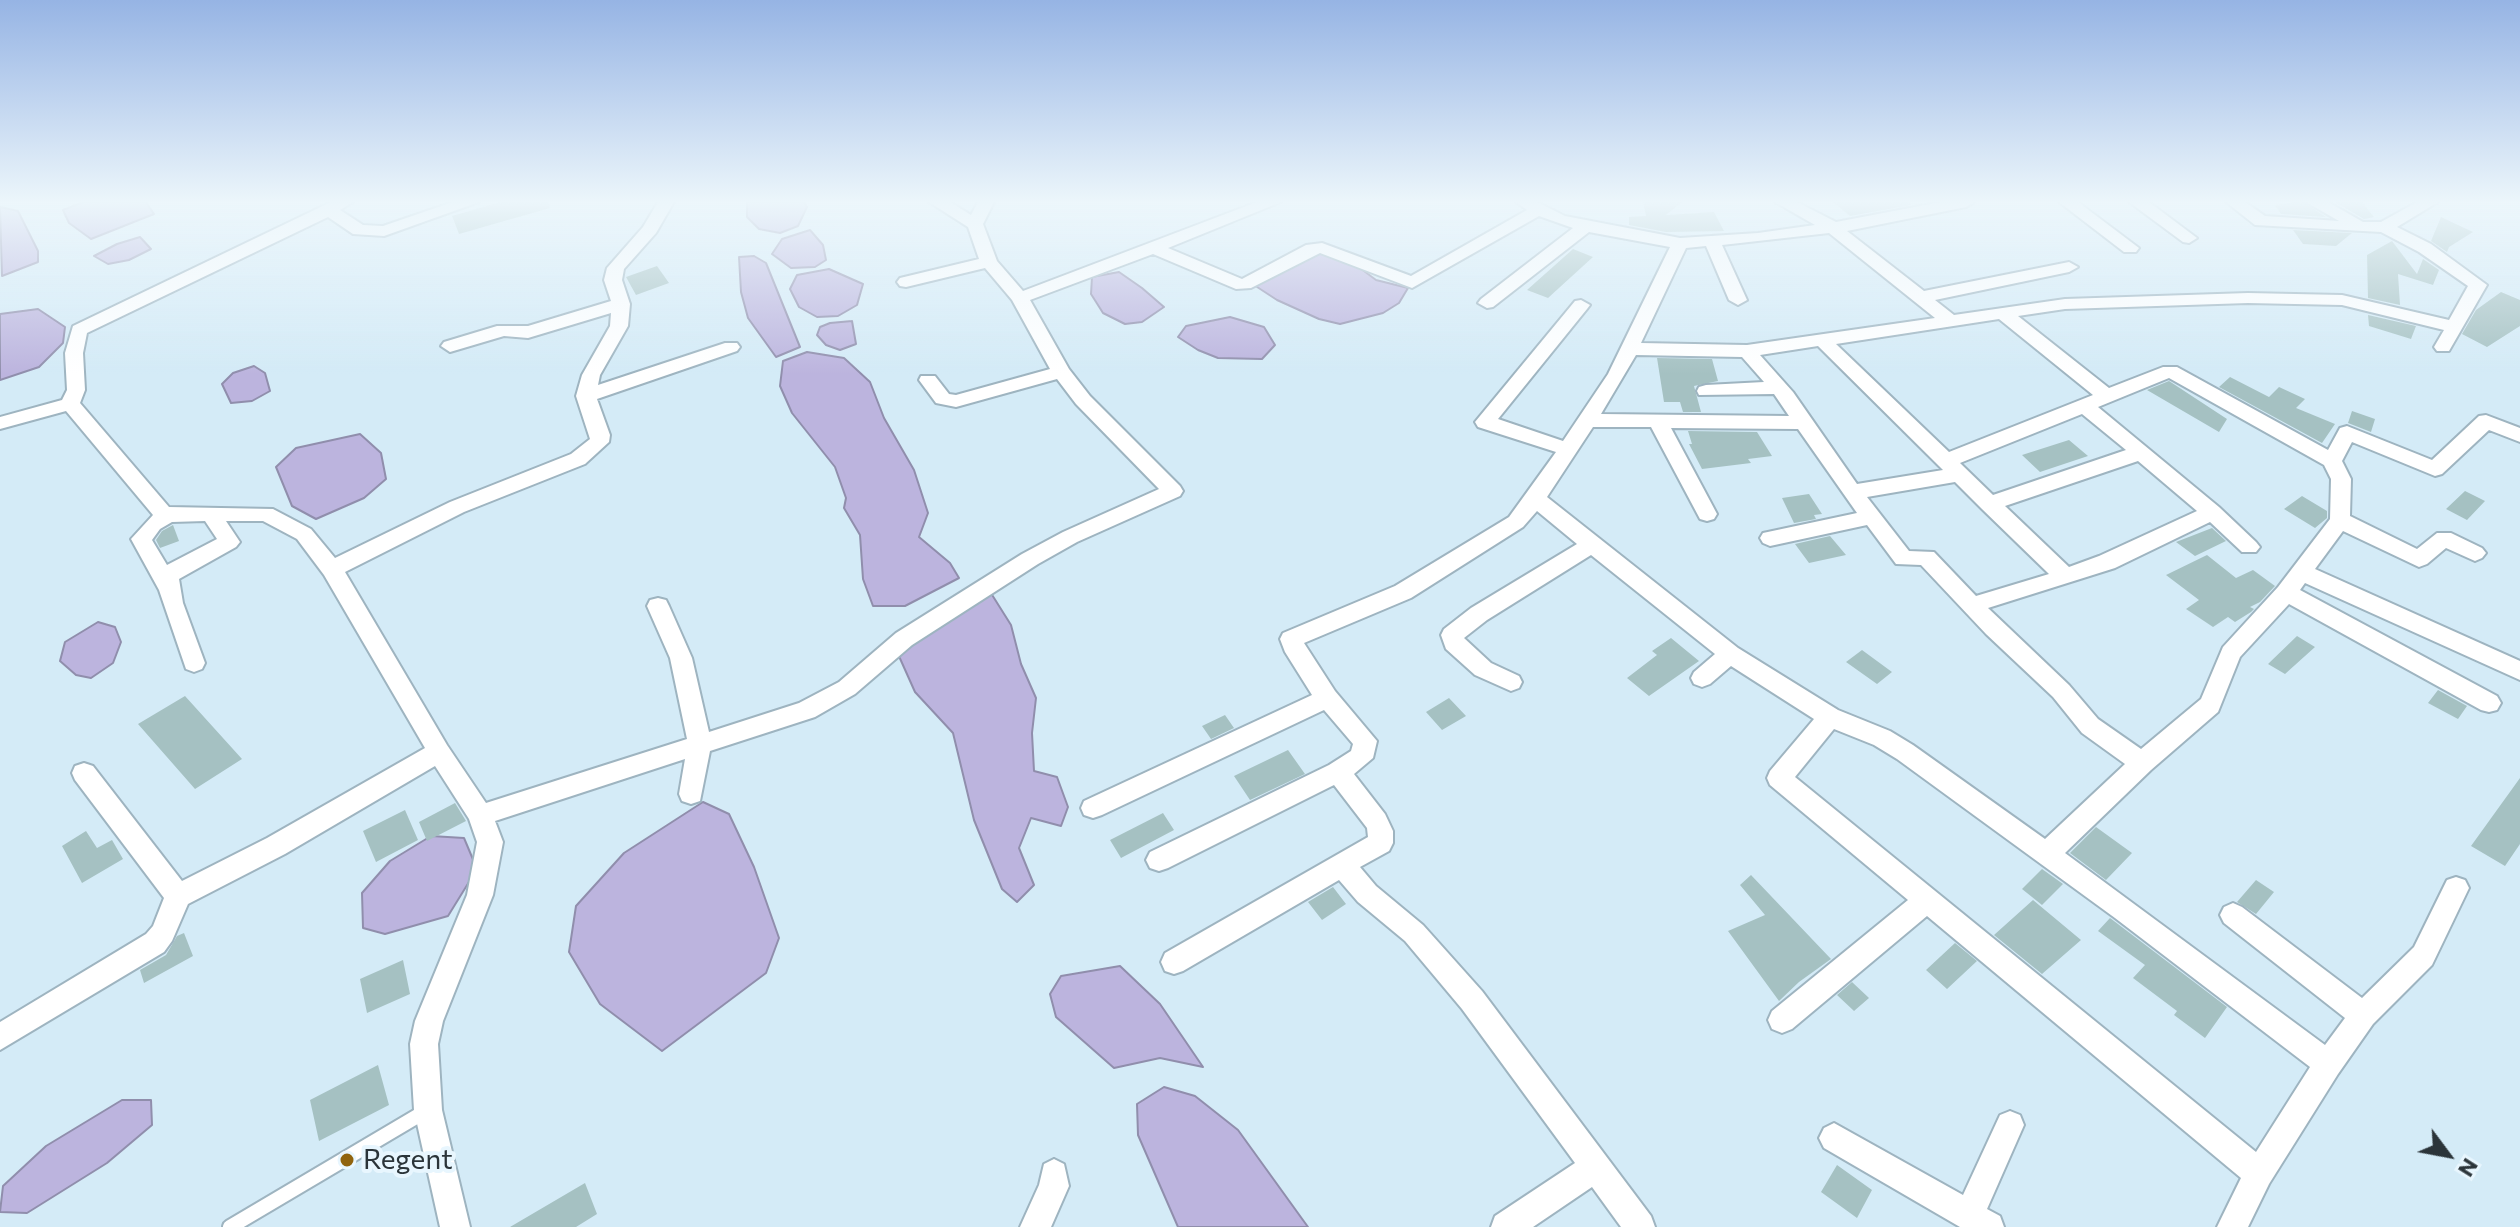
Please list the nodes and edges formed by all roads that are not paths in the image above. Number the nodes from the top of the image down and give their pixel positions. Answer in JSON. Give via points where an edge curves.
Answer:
{"nodes":[{"id":1,"x":228,"y":259,"type":"edge"},
{"id":2,"x":624,"y":259,"type":"edge"},
{"id":3,"x":1120,"y":259,"type":"edge"},
{"id":4,"x":1180,"y":259,"type":"edge"},
{"id":5,"x":1292,"y":259,"type":"edge"},
{"id":6,"x":1351,"y":259,"type":"edge"},
{"id":7,"x":1449,"y":259,"type":"edge"},
{"id":8,"x":1543,"y":259,"type":"edge"},
{"id":9,"x":1672,"y":259,"type":"edge"},
{"id":10,"x":1720,"y":259,"type":"edge"},
{"id":11,"x":1871,"y":259,"type":"edge"},
{"id":12,"x":2441,"y":259,"type":"edge"},
{"id":13,"x":989,"y":262,"type":"joint"},
{"id":14,"x":2069,"y":267,"type":"dead end"},
{"id":15,"x":906,"y":282,"type":"dead end"},
{"id":16,"x":1020,"y":298,"type":"junction"},
{"id":17,"x":1918,"y":298,"type":"junction"},
{"id":18,"x":1738,"y":300,"type":"dead end"},
{"id":19,"x":1487,"y":303,"type":"dead end"},
{"id":20,"x":621,"y":304,"type":"junction"},
{"id":21,"x":1581,"y":305,"type":"dead end"},
{"id":22,"x":2002,"y":313,"type":"junction"},
{"id":23,"x":1949,"y":320,"type":"junction"},
{"id":24,"x":2454,"y":327,"type":"junction"},
{"id":25,"x":1824,"y":342,"type":"junction"},
{"id":26,"x":450,"y":346,"type":"dead end"},
{"id":27,"x":731,"y":347,"type":"dead end"},
{"id":28,"x":2443,"y":347,"type":"dead end"},
{"id":29,"x":1630,"y":349,"type":"junction"},
{"id":30,"x":1747,"y":351,"type":"junction"},
{"id":31,"x":1061,"y":372,"type":"junction"},
{"id":32,"x":928,"y":380,"type":"dead end"},
{"id":33,"x":1779,"y":388,"type":"junction"},
{"id":34,"x":1706,"y":391,"type":"dead end"},
{"id":35,"x":2105,"y":395,"type":"junction"},
{"id":36,"x":586,"y":396,"type":"junction"},
{"id":37,"x":70,"y":404,"type":"junction"},
{"id":38,"x":2084,"y":405,"type":"junction"},
{"id":39,"x":1585,"y":420,"type":"junction"},
{"id":40,"x":1657,"y":420,"type":"junction"},
{"id":41,"x":0,"y":423,"type":"edge"},
{"id":42,"x":1804,"y":423,"type":"junction"},
{"id":43,"x":2520,"y":435,"type":"edge"},
{"id":44,"x":1567,"y":449,"type":"junction"},
{"id":45,"x":2142,"y":452,"type":"junction"},
{"id":46,"x":2332,"y":461,"type":"junction"},
{"id":47,"x":1952,"y":467,"type":"junction"},
{"id":48,"x":1854,"y":492,"type":"junction"},
{"id":49,"x":1535,"y":499,"type":"junction"},
{"id":50,"x":1989,"y":504,"type":"junction"},
{"id":51,"x":2212,"y":512,"type":"junction"},
{"id":52,"x":211,"y":513,"type":"junction"},
{"id":53,"x":1707,"y":514,"type":"dead end"},
{"id":54,"x":168,"y":515,"type":"junction"},
{"id":55,"x":1871,"y":517,"type":"junction"},
{"id":56,"x":2340,"y":520,"type":"junction"},
{"id":57,"x":1770,"y":538,"type":"dead end"},
{"id":58,"x":1593,"y":544,"type":"junction"},
{"id":59,"x":2249,"y":547,"type":"dead end"},
{"id":60,"x":2475,"y":553,"type":"dead end"},
{"id":61,"x":332,"y":569,"type":"junction"},
{"id":62,"x":2301,"y":572,"type":"junction"},
{"id":63,"x":2065,"y":577,"type":"junction"},
{"id":64,"x":167,"y":585,"type":"junction"},
{"id":65,"x":2286,"y":593,"type":"junction"},
{"id":66,"x":1972,"y":605,"type":"junction"},
{"id":67,"x":658,"y":606,"type":"dead end"},
{"id":68,"x":1730,"y":654,"type":"junction"},
{"id":69,"x":194,"y":663,"type":"dead end"},
{"id":70,"x":2520,"y":671,"type":"edge"},
{"id":71,"x":1702,"y":678,"type":"dead end"},
{"id":72,"x":1511,"y":682,"type":"dead end"},
{"id":73,"x":1327,"y":698,"type":"junction"},
{"id":74,"x":2489,"y":703,"type":"dead end"},
{"id":75,"x":1830,"y":717,"type":"junction"},
{"id":76,"x":700,"y":742,"type":"junction"},
{"id":77,"x":439,"y":752,"type":"junction"},
{"id":78,"x":2142,"y":763,"type":"junction"},
{"id":79,"x":1338,"y":772,"type":"junction"},
{"id":80,"x":84,"y":773,"type":"dead end"},
{"id":81,"x":691,"y":794,"type":"dead end"},
{"id":82,"x":1093,"y":808,"type":"dead end"},
{"id":83,"x":480,"y":815,"type":"junction"},
{"id":84,"x":2047,"y":854,"type":"junction"},
{"id":85,"x":1159,"y":860,"type":"dead end"},
{"id":86,"x":1343,"y":865,"type":"junction"},
{"id":87,"x":2456,"y":888,"type":"dead end"},
{"id":88,"x":178,"y":896,"type":"junction"},
{"id":89,"x":1926,"y":901,"type":"junction"},
{"id":90,"x":2233,"y":915,"type":"dead end"},
{"id":91,"x":1174,"y":962,"type":"dead end"},
{"id":92,"x":2363,"y":1015,"type":"junction"},
{"id":93,"x":1782,"y":1020,"type":"dead end"},
{"id":94,"x":0,"y":1037,"type":"edge"},
{"id":95,"x":2328,"y":1064,"type":"junction"},
{"id":96,"x":428,"y":1110,"type":"junction"},
{"id":97,"x":2010,"y":1125,"type":"dead end"},
{"id":98,"x":1834,"y":1138,"type":"dead end"},
{"id":99,"x":1595,"y":1167,"type":"junction"},
{"id":100,"x":1054,"y":1174,"type":"dead end"},
{"id":101,"x":2259,"y":1174,"type":"junction"},
{"id":102,"x":1979,"y":1221,"type":"edge"},
{"id":103,"x":230,"y":1227,"type":"edge"},
{"id":104,"x":455,"y":1227,"type":"edge"},
{"id":105,"x":1035,"y":1227,"type":"edge"},
{"id":106,"x":1506,"y":1227,"type":"edge"},
{"id":107,"x":1640,"y":1227,"type":"edge"},
{"id":108,"x":2232,"y":1227,"type":"edge"}],
"edges":[{"from":1,"to":37,"type":"street","via":[[79,330],[76,390]]},
{"from":2,"to":20,"type":"street","via":[[613,280]]},
{"from":3,"to":16,"type":"street"},
{"from":4,"to":5,"type":"street","via":[[1236,284]]},
{"from":6,"to":7,"type":"street","via":[[1412,283]]},
{"from":8,"to":19,"type":"street"},
{"from":9,"to":29,"type":"street"},
{"from":10,"to":18,"type":"street"},
{"from":11,"to":17,"type":"street"},
{"from":12,"to":24,"type":"street","via":[[2478,285]]},
{"from":13,"to":15,"type":"street"},
{"from":13,"to":16,"type":"street"},
{"from":14,"to":17,"type":"street"},
{"from":16,"to":31,"type":"street"},
{"from":17,"to":23,"type":"street"},
{"from":20,"to":26,"type":"street","via":[[528,332],[503,330]]},
{"from":20,"to":36,"type":"street","via":[[619,326],[591,375]]},
{"from":21,"to":44,"type":"street","via":[[1485,422]]},
{"from":22,"to":23,"type":"street"},
{"from":22,"to":24,"type":"street","via":[[2135,301],[2342,300]]},
{"from":22,"to":35,"type":"street"},
{"from":23,"to":25,"type":"street"},
{"from":24,"to":28,"type":"street"},
{"from":25,"to":30,"type":"street"},
{"from":25,"to":47,"type":"street"},
{"from":27,"to":36,"type":"street"},
{"from":29,"to":30,"type":"street"},
{"from":29,"to":39,"type":"street"},
{"from":30,"to":33,"type":"street"},
{"from":31,"to":32,"type":"street","via":[[956,401],[943,399]]},
{"from":31,"to":76,"type":"street","via":[[1173,491],[1030,559],[904,639],[847,688],[807,710]]},
{"from":33,"to":34,"type":"street"},
{"from":33,"to":42,"type":"street"},
{"from":35,"to":38,"type":"street"},
{"from":35,"to":46,"type":"street","via":[[2170,371]]},
{"from":36,"to":61,"type":"street","via":[[600,435],[591,451],[457,507]]},
{"from":37,"to":41,"type":"street"},
{"from":37,"to":54,"type":"street"},
{"from":38,"to":45,"type":"street"},
{"from":38,"to":47,"type":"street"},
{"from":39,"to":40,"type":"street"},
{"from":39,"to":44,"type":"street"},
{"from":40,"to":42,"type":"street"},
{"from":40,"to":53,"type":"street"},
{"from":42,"to":48,"type":"street"},
{"from":43,"to":46,"type":"street","via":[[2486,421],[2435,469],[2347,433]]},
{"from":44,"to":49,"type":"street"},
{"from":45,"to":50,"type":"street"},
{"from":45,"to":51,"type":"street"},
{"from":46,"to":56,"type":"street","via":[[2341,479]]},
{"from":47,"to":48,"type":"street"},
{"from":47,"to":50,"type":"street"},
{"from":48,"to":55,"type":"street"},
{"from":49,"to":58,"type":"street"},
{"from":49,"to":73,"type":"street","via":[[1516,522],[1403,592],[1291,639]]},
{"from":50,"to":63,"type":"street"},
{"from":51,"to":59,"type":"street"},
{"from":51,"to":63,"type":"street"},
{"from":52,"to":54,"type":"street"},
{"from":52,"to":61,"type":"street","via":[[266,514],[284,521],[304,534]]},
{"from":52,"to":64,"type":"street","via":[[229,542],[176,569]]},
{"from":54,"to":64,"type":"street","via":[[141,539]]},
{"from":55,"to":57,"type":"street"},
{"from":55,"to":66,"type":"street","via":[[1904,559],[1926,557]]},
{"from":56,"to":60,"type":"street","via":[[2419,559],[2444,538]]},
{"from":56,"to":62,"type":"street"},
{"from":58,"to":68,"type":"street"},
{"from":58,"to":72,"type":"street","via":[[1452,635],[1483,669]]},
{"from":61,"to":77,"type":"street"},
{"from":62,"to":65,"type":"street"},
{"from":62,"to":70,"type":"street"},
{"from":63,"to":66,"type":"street"},
{"from":64,"to":69,"type":"street"},
{"from":65,"to":74,"type":"street"},
{"from":65,"to":78,"type":"street","via":[[2231,653],[2210,705]]},
{"from":66,"to":78,"type":"street","via":[[2090,726]]},
{"from":67,"to":76,"type":"street","via":[[681,658]]},
{"from":68,"to":71,"type":"street"},
{"from":68,"to":75,"type":"street"},
{"from":73,"to":79,"type":"street","via":[[1365,741],[1359,758]]},
{"from":73,"to":82,"type":"street"},
{"from":75,"to":84,"type":"street","via":[[1882,738]]},
{"from":75,"to":89,"type":"street","via":[[1779,778]]},
{"from":76,"to":81,"type":"street"},
{"from":76,"to":83,"type":"street"},
{"from":77,"to":83,"type":"street"},
{"from":77,"to":88,"type":"street"},
{"from":78,"to":84,"type":"street"},
{"from":79,"to":85,"type":"street"},
{"from":79,"to":86,"type":"street","via":[[1376,821],[1382,837],[1376,847]]},
{"from":80,"to":88,"type":"street"},
{"from":83,"to":96,"type":"street","via":[[490,842],[487,866],[429,1021],[424,1070]]},
{"from":84,"to":95,"type":"street"},
{"from":86,"to":91,"type":"street"},
{"from":86,"to":99,"type":"street","via":[[1367,894],[1414,933],[1472,1000]]},
{"from":87,"to":92,"type":"street","via":[[2423,956]]},
{"from":88,"to":94,"type":"street","via":[[155,943]]},
{"from":89,"to":93,"type":"street"},
{"from":89,"to":101,"type":"street"},
{"from":90,"to":92,"type":"street"},
{"from":92,"to":95,"type":"street"},
{"from":95,"to":101,"type":"street"},
{"from":96,"to":103,"type":"lane"},
{"from":96,"to":104,"type":"street"},
{"from":97,"to":102,"type":"street"},
{"from":98,"to":102,"type":"street"},
{"from":99,"to":106,"type":"street"},
{"from":99,"to":107,"type":"street"},
{"from":100,"to":105,"type":"street","via":[[1054,1186]]},
{"from":101,"to":108,"type":"street"}]}
